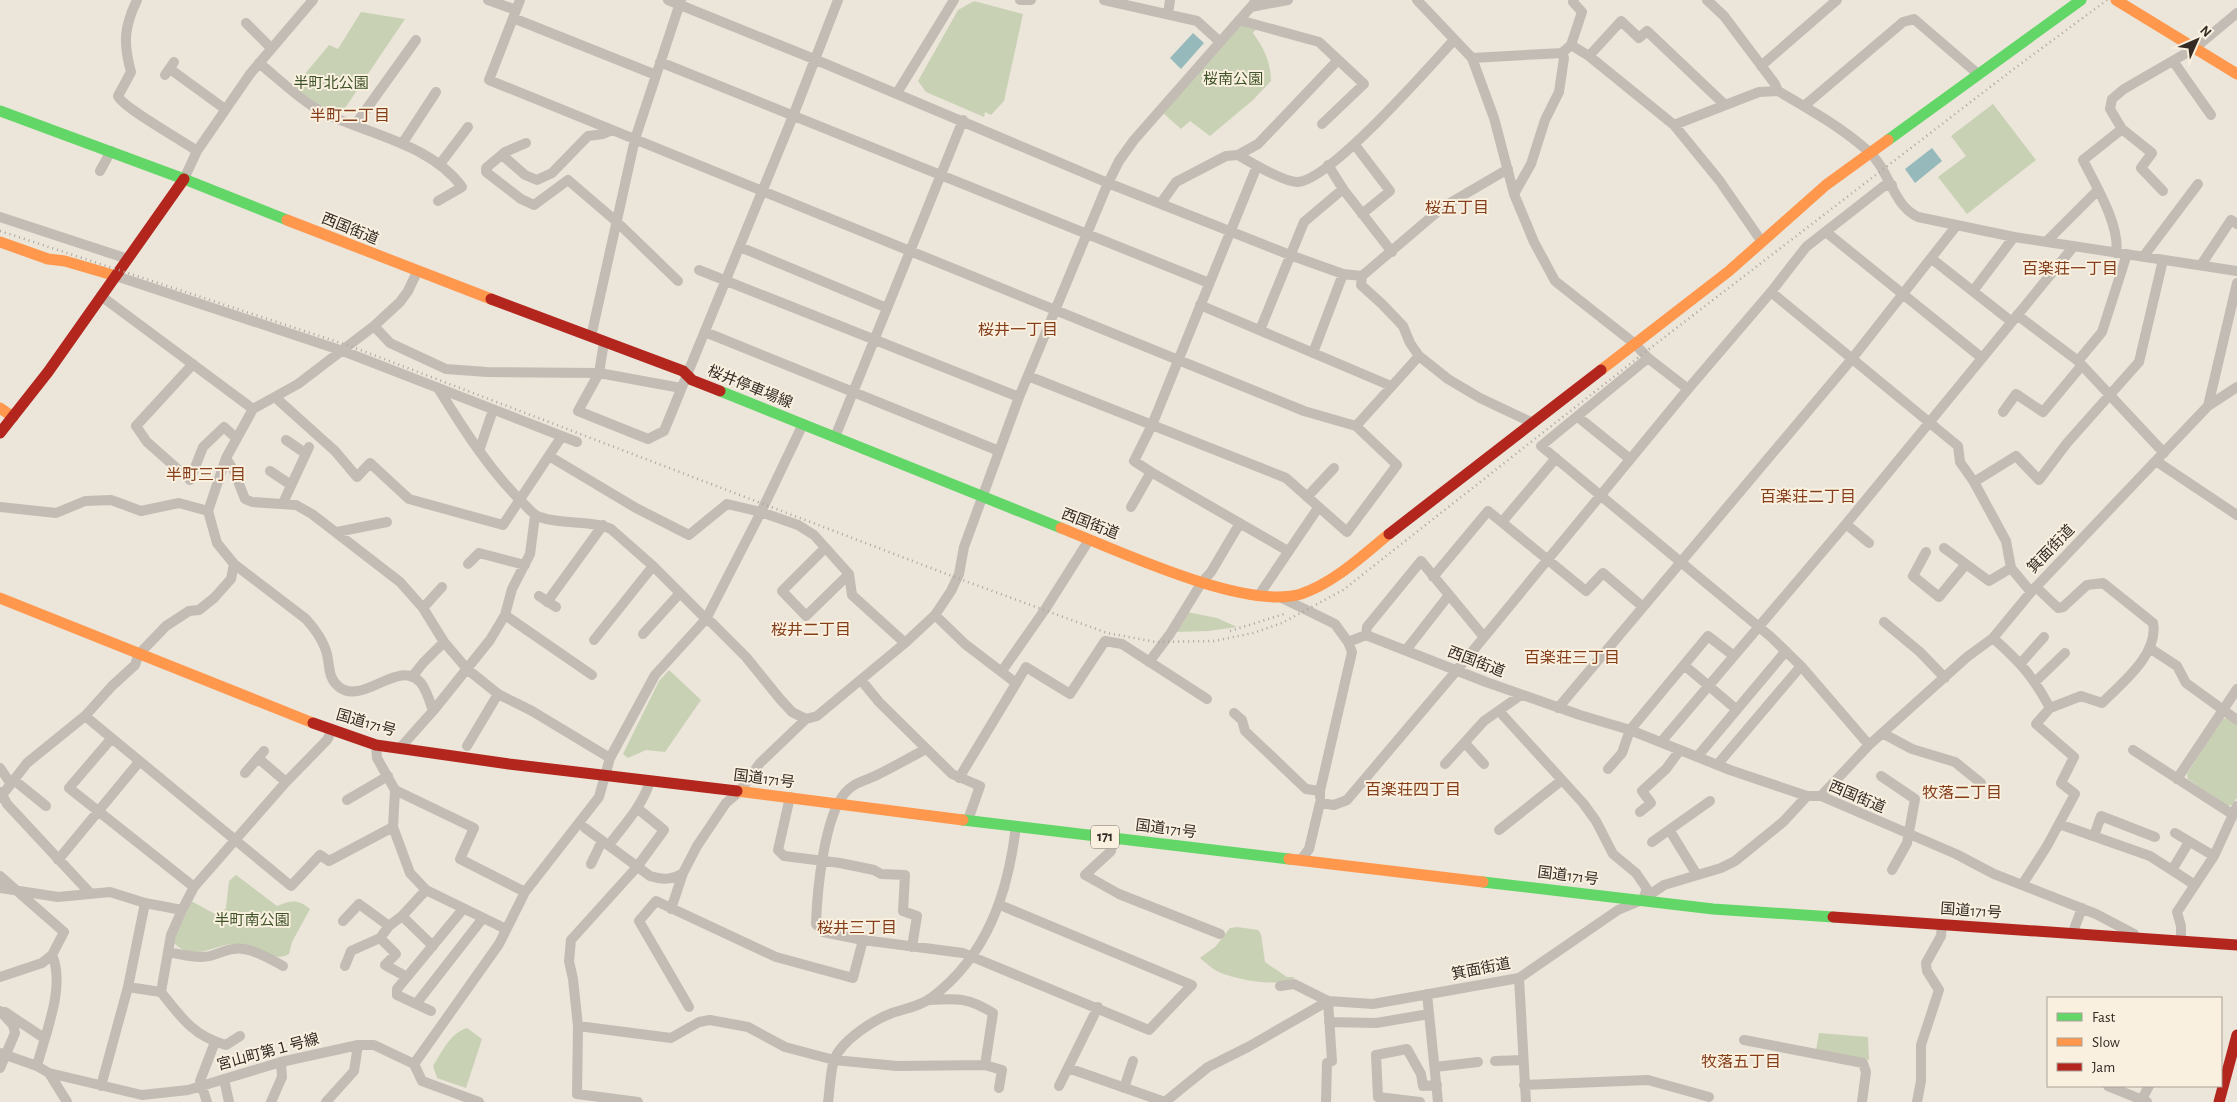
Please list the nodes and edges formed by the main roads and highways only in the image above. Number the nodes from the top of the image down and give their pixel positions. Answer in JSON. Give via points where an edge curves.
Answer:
{"nodes":[{"id":1,"x":2081,"y":0,"type":"edge"},
{"id":2,"x":2116,"y":0,"type":"edge"},
{"id":3,"x":2237,"y":74,"type":"edge"},
{"id":4,"x":0,"y":111,"type":"edge"},
{"id":5,"x":184,"y":179,"type":"junction"},
{"id":6,"x":0,"y":242,"type":"edge"},
{"id":7,"x":116,"y":276,"type":"junction"},
{"id":8,"x":687,"y":375,"type":"joint"},
{"id":9,"x":0,"y":408,"type":"edge"},
{"id":10,"x":13,"y":417,"type":"junction"},
{"id":11,"x":803,"y":424,"type":"joint"},
{"id":12,"x":0,"y":433,"type":"edge"},
{"id":13,"x":0,"y":598,"type":"edge"},
{"id":14,"x":2237,"y":945,"type":"edge"},
{"id":15,"x":2237,"y":1035,"type":"edge"},
{"id":16,"x":2219,"y":1102,"type":"edge"}],
"edges":[{"from":1,"to":11,"type":"main road","name":"西国街道","via":[[1826,185],[1729,271],[1533,424],[1355,561],[1300,594],[1282,598],[1218,589]]},
{"from":2,"to":3,"type":"main road"},
{"from":4,"to":5,"type":"main road","name":"西国街道"},
{"from":5,"to":7,"type":"main road"},
{"from":5,"to":8,"type":"main road","name":"西国街道","via":[[417,272],[683,370]]},
{"from":6,"to":7,"type":"main road","via":[[48,259]]},
{"from":7,"to":10,"type":"main road"},
{"from":8,"to":11,"type":"main road","name":"桜井停車場線","via":[[692,380]]},
{"from":9,"to":10,"type":"main road"},
{"from":10,"to":12,"type":"main road"},
{"from":13,"to":14,"type":"main road","name":"国道171号","number":"171","via":[[376,745],[509,764],[1713,909]]},
{"from":15,"to":16,"type":"main road"}]}
